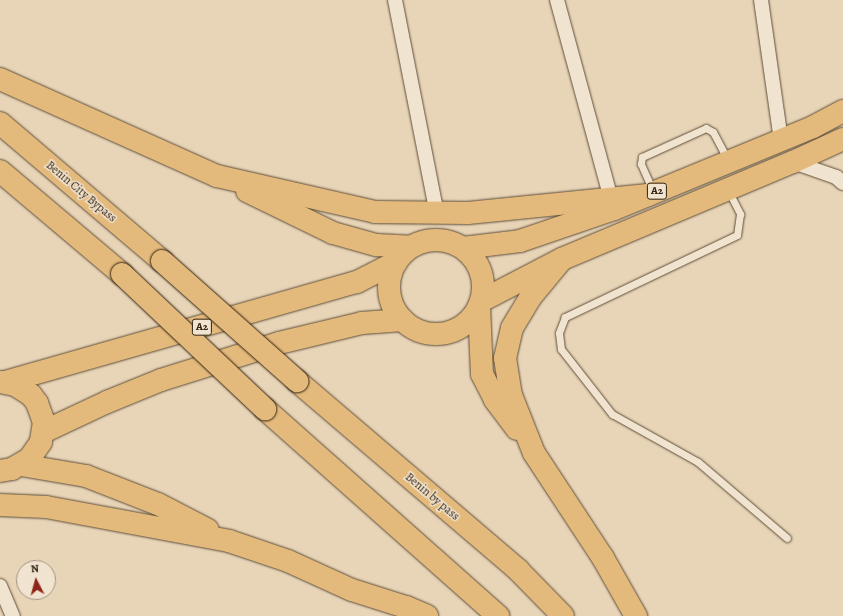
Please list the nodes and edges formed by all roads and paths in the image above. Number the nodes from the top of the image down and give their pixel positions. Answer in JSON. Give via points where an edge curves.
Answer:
{"nodes":[{"id":1,"x":395,"y":0,"type":"edge"},
{"id":2,"x":557,"y":0,"type":"edge"},
{"id":3,"x":761,"y":0,"type":"edge"},
{"id":4,"x":0,"y":78,"type":"edge"},
{"id":5,"x":843,"y":111,"type":"edge"},
{"id":6,"x":0,"y":123,"type":"edge"},
{"id":7,"x":843,"y":139,"type":"edge"},
{"id":8,"x":781,"y":140,"type":"junction"},
{"id":9,"x":729,"y":162,"type":"junction"},
{"id":10,"x":793,"y":162,"type":"junction"},
{"id":11,"x":0,"y":171,"type":"edge"},
{"id":12,"x":217,"y":176,"type":"junction"},
{"id":13,"x":843,"y":184,"type":"edge"},
{"id":14,"x":728,"y":190,"type":"junction"},
{"id":15,"x":651,"y":193,"type":"junction"},
{"id":16,"x":613,"y":203,"type":"junction"},
{"id":17,"x":437,"y":214,"type":"junction"},
{"id":18,"x":463,"y":248,"type":"junction"},
{"id":19,"x":403,"y":255,"type":"junction"},
{"id":20,"x":562,"y":259,"type":"junction"},
{"id":21,"x":480,"y":304,"type":"junction"},
{"id":22,"x":403,"y":320,"type":"junction"},
{"id":23,"x":297,"y":381,"type":"joint"},
{"id":24,"x":2,"y":382,"type":"edge"},
{"id":25,"x":43,"y":432,"type":"junction"},
{"id":26,"x":534,"y":452,"type":"junction"},
{"id":27,"x":21,"y":465,"type":"junction"},
{"id":28,"x":0,"y":471,"type":"edge"},
{"id":29,"x":0,"y":505,"type":"edge"},
{"id":30,"x":787,"y":538,"type":"dead end"},
{"id":31,"x":230,"y":541,"type":"junction"},
{"id":32,"x":0,"y":586,"type":"edge"},
{"id":33,"x":13,"y":616,"type":"edge"},
{"id":34,"x":427,"y":616,"type":"edge"},
{"id":35,"x":498,"y":616,"type":"edge"},
{"id":36,"x":563,"y":616,"type":"edge"},
{"id":37,"x":636,"y":616,"type":"edge"}],
"edges":[{"from":1,"to":17,"type":"street"},
{"from":2,"to":16,"type":"street"},
{"from":3,"to":8,"type":"street"},
{"from":4,"to":12,"type":"highway"},
{"from":5,"to":8,"type":"highway","number":"A2"},
{"from":6,"to":23,"type":"highway","name":"Benin City Bypass","bridge":true,"via":[[162,261]]},
{"from":7,"to":10,"type":"highway","number":"A2"},
{"from":8,"to":9,"type":"highway","number":"A2"},
{"from":9,"to":15,"type":"highway","number":"A2"},
{"from":9,"to":15,"type":"lane","via":[[713,132],[706,128],[642,157],[641,164]]},
{"from":10,"to":13,"type":"street","via":[[836,177]]},
{"from":10,"to":14,"type":"highway","number":"A2"},
{"from":11,"to":35,"type":"highway","bridge":true,"via":[[122,274],[266,409]]},
{"from":12,"to":17,"type":"highway","via":[[375,212]]},
{"from":12,"to":19,"type":"highway","via":[[333,233]]},
{"from":14,"to":20,"type":"highway","number":"A2"},
{"from":14,"to":30,"type":"lane","via":[[740,214],[737,235],[565,317],[559,333],[561,349],[612,414],[698,462]]},
{"from":15,"to":16,"type":"highway"},
{"from":16,"to":17,"type":"highway"},
{"from":16,"to":18,"type":"highway","number":"A2","via":[[520,241]]},
{"from":18,"to":19,"type":"highway","number":"A2","via":[[454,243],[437,240],[421,242]]},
{"from":18,"to":21,"type":"highway","number":"A2","via":[[474,258],[481,272],[484,286]]},
{"from":19,"to":22,"type":"highway","number":"A2","via":[[389,286],[390,299]]},
{"from":19,"to":24,"type":"highway","number":"A2","via":[[357,282]]},
{"from":20,"to":21,"type":"highway","number":"A2"},
{"from":20,"to":26,"type":"highway","via":[[530,298],[507,341],[506,358],[511,395]]},
{"from":21,"to":22,"type":"highway","number":"A2","via":[[463,326],[439,334],[414,328]]},
{"from":21,"to":26,"type":"highway","via":[[482,374],[496,400]]},
{"from":22,"to":25,"type":"highway","via":[[362,323],[279,343],[169,377]]},
{"from":23,"to":36,"type":"highway","name":"Benin by pass","via":[[518,570]]},
{"from":24,"to":25,"type":"highway","number":"A2","via":[[24,389],[34,399],[42,412]]},
{"from":25,"to":27,"type":"highway","number":"A2","via":[[36,451]]},
{"from":26,"to":37,"type":"highway","via":[[603,558]]},
{"from":27,"to":28,"type":"highway","number":"A2"},
{"from":27,"to":31,"type":"highway","via":[[97,480],[158,504]]},
{"from":29,"to":31,"type":"highway","via":[[46,507]]},
{"from":31,"to":34,"type":"highway","via":[[288,561],[352,590]]},
{"from":32,"to":33,"type":"street"}]}
